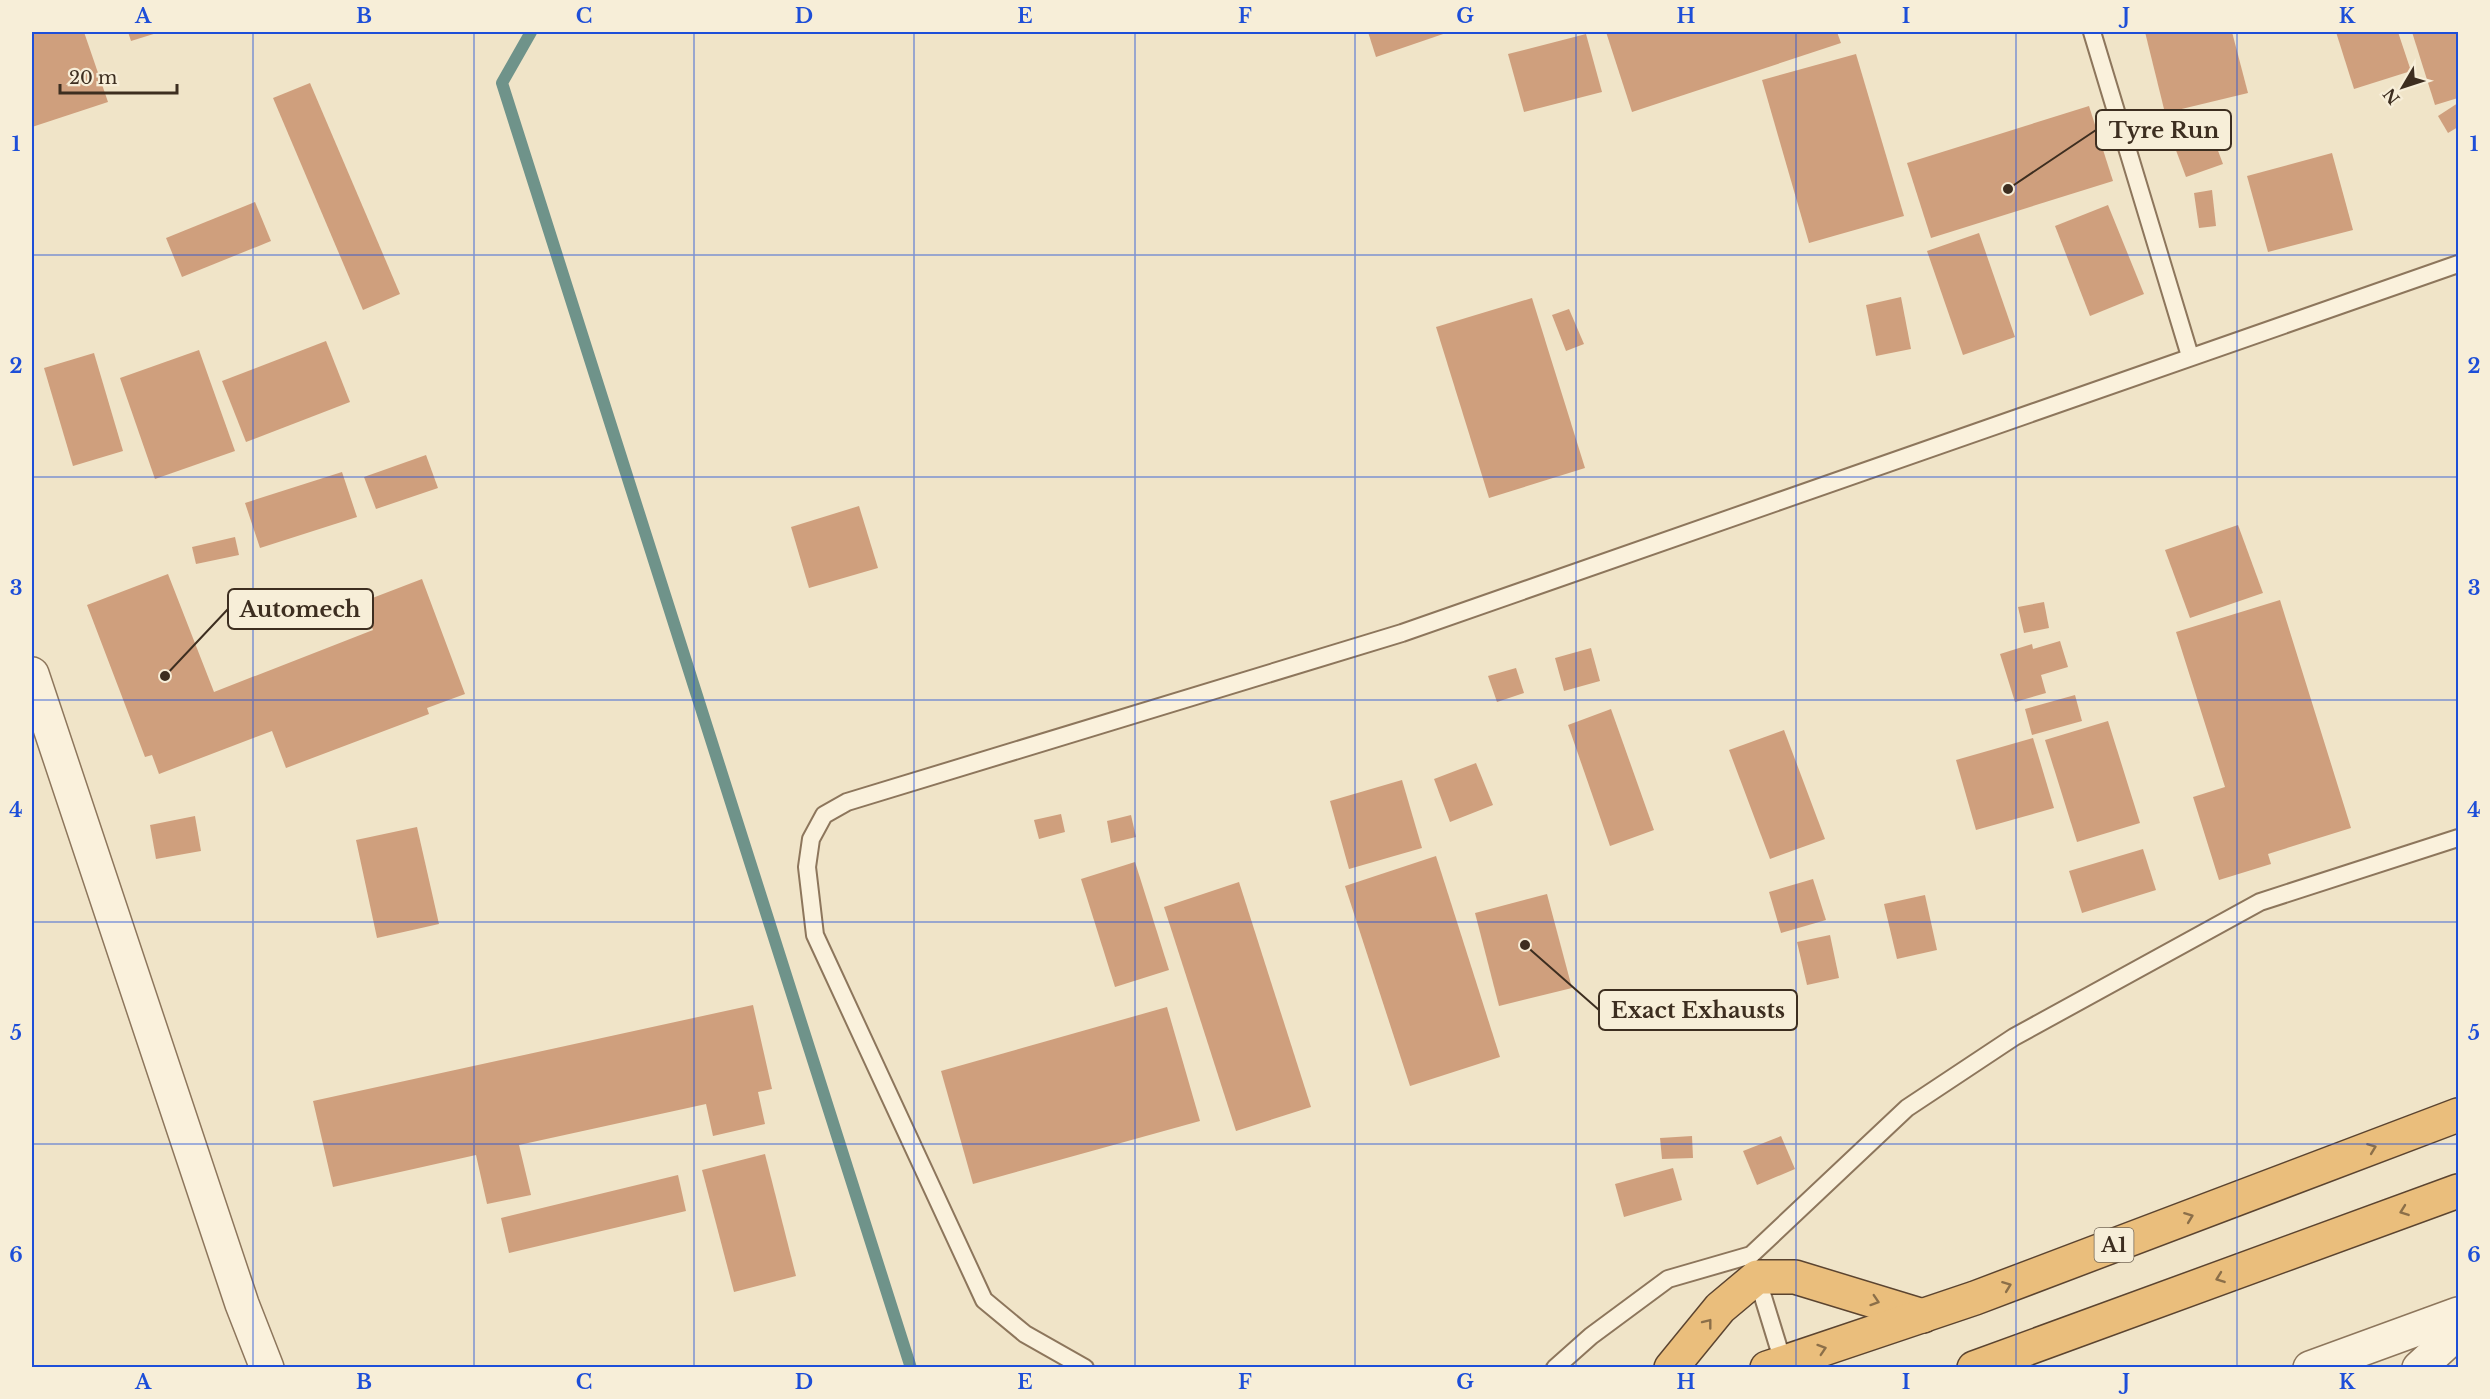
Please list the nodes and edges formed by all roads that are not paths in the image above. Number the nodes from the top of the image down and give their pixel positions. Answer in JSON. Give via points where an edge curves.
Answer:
{"nodes":[{"id":1,"x":2092,"y":32,"type":"edge"},
{"id":2,"x":2458,"y":264,"type":"edge"},
{"id":3,"x":2190,"y":356,"type":"junction"},
{"id":4,"x":32,"y":674,"type":"edge"},
{"id":5,"x":2458,"y":838,"type":"edge"},
{"id":6,"x":2458,"y":1115,"type":"edge"},
{"id":7,"x":2458,"y":1191,"type":"edge"},
{"id":8,"x":1754,"y":1266,"type":"junction"},
{"id":9,"x":2458,"y":1314,"type":"edge"},
{"id":10,"x":1923,"y":1316,"type":"junction"},
{"id":11,"x":2458,"y":1332,"type":"edge"},
{"id":12,"x":1775,"y":1365,"type":"edge"},
{"id":13,"x":267,"y":1368,"type":"edge"},
{"id":14,"x":1085,"y":1368,"type":"edge"},
{"id":15,"x":1555,"y":1368,"type":"edge"},
{"id":16,"x":1671,"y":1368,"type":"edge"},
{"id":17,"x":1974,"y":1368,"type":"edge"},
{"id":18,"x":2310,"y":1368,"type":"edge"},
{"id":19,"x":2419,"y":1368,"type":"edge"}],
"edges":[{"from":1,"to":3,"type":"lane"},
{"from":2,"to":3,"type":"lane"},
{"from":3,"to":14,"type":"lane","via":[[1402,633],[847,802],[824,816],[811,839],[807,867],[814,935],[984,1300],[1025,1334]]},
{"from":4,"to":13,"type":"street"},
{"from":5,"to":8,"type":"lane","via":[[2260,902],[2014,1037],[1907,1108]]},
{"from":10,"to":6,"type":"highway","number":"A1","one_way":true},
{"from":7,"to":17,"type":"highway","one_way":true},
{"from":8,"to":10,"type":"highway","one_way":true},
{"from":8,"to":12,"type":"lane"},
{"from":8,"to":15,"type":"lane","via":[[1668,1279]]},
{"from":16,"to":8,"type":"highway","one_way":true},
{"from":9,"to":18,"type":"street"},
{"from":12,"to":10,"type":"highway","number":"A1","one_way":true},
{"from":11,"to":19,"type":"street"}]}
